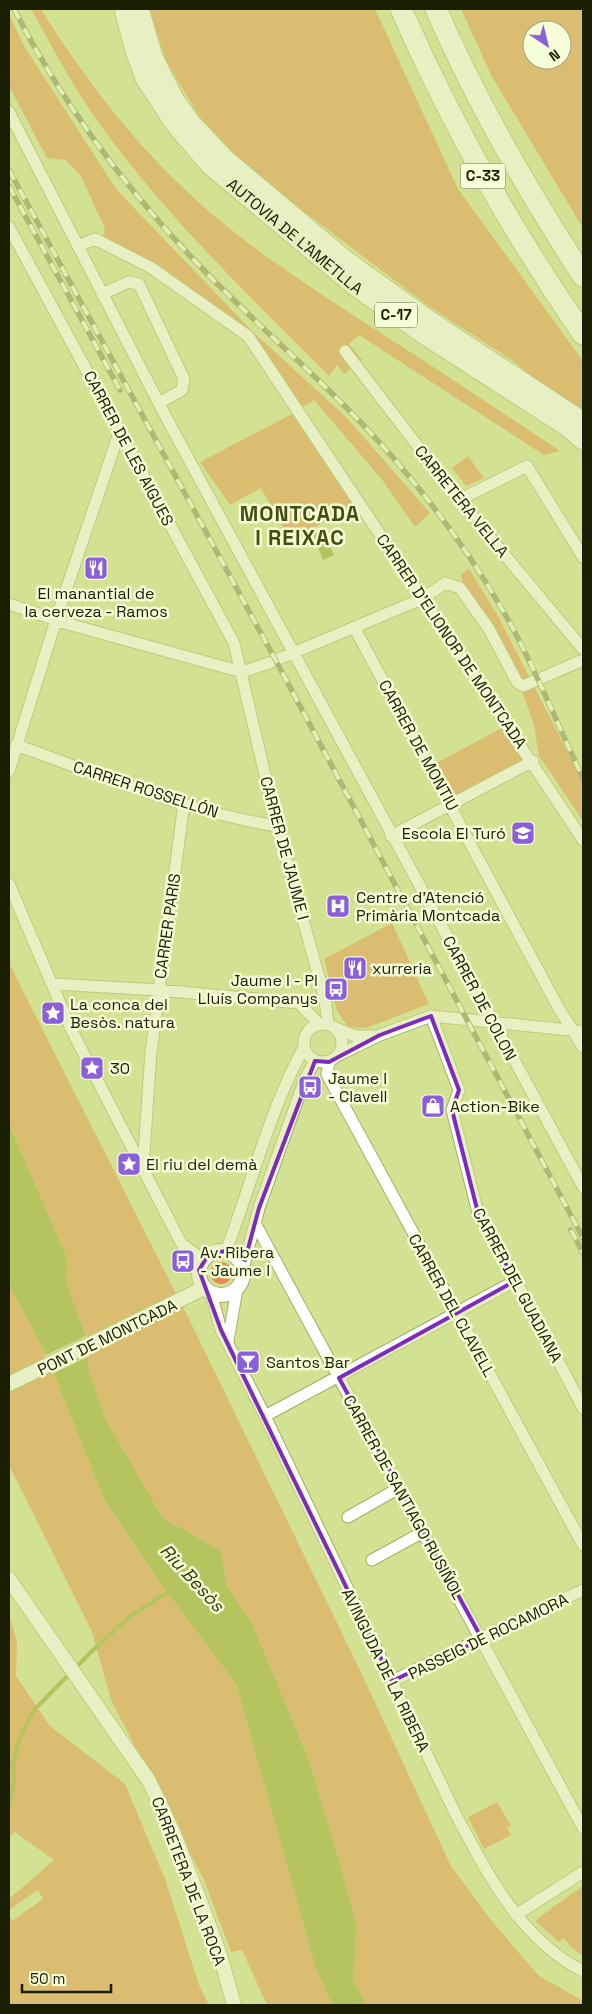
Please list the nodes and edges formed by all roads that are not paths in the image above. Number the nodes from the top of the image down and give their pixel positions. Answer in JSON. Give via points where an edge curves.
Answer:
{"nodes":[{"id":1,"x":124,"y":9,"type":"edge"},
{"id":2,"x":139,"y":9,"type":"edge"},
{"id":3,"x":401,"y":9,"type":"edge"},
{"id":4,"x":436,"y":9,"type":"edge"},
{"id":5,"x":9,"y":112,"type":"edge"},
{"id":6,"x":9,"y":227,"type":"edge"},
{"id":7,"x":78,"y":246,"type":"junction"},
{"id":8,"x":583,"y":276,"type":"edge"},
{"id":9,"x":102,"y":294,"type":"junction"},
{"id":10,"x":583,"y":334,"type":"edge"},
{"id":11,"x":345,"y":351,"type":"dead end"},
{"id":12,"x":159,"y":403,"type":"junction"},
{"id":13,"x":583,"y":422,"type":"edge"},
{"id":14,"x":120,"y":430,"type":"junction"},
{"id":15,"x":583,"y":440,"type":"edge"},
{"id":16,"x":459,"y":500,"type":"junction"},
{"id":17,"x":583,"y":557,"type":"edge"},
{"id":18,"x":424,"y":598,"type":"junction"},
{"id":19,"x":9,"y":604,"type":"edge"},
{"id":20,"x":56,"y":620,"type":"junction"},
{"id":21,"x":354,"y":627,"type":"junction"},
{"id":22,"x":583,"y":649,"type":"edge"},
{"id":23,"x":291,"y":652,"type":"junction"},
{"id":24,"x":583,"y":660,"type":"edge"},
{"id":25,"x":242,"y":672,"type":"junction"},
{"id":26,"x":16,"y":745,"type":"junction"},
{"id":27,"x":533,"y":761,"type":"junction"},
{"id":28,"x":9,"y":771,"type":"edge"},
{"id":29,"x":184,"y":803,"type":"junction"},
{"id":30,"x":451,"y":804,"type":"junction"},
{"id":31,"x":277,"y":826,"type":"junction"},
{"id":32,"x":391,"y":836,"type":"junction"},
{"id":33,"x":583,"y":840,"type":"edge"},
{"id":34,"x":9,"y":884,"type":"edge"},
{"id":35,"x":54,"y":984,"type":"junction"},
{"id":36,"x":159,"y":990,"type":"junction"},
{"id":37,"x":431,"y":1016,"type":"junction"},
{"id":38,"x":493,"y":1022,"type":"junction"},
{"id":39,"x":328,"y":1025,"type":"junction"},
{"id":40,"x":579,"y":1031,"type":"edge"},
{"id":41,"x":380,"y":1036,"type":"junction"},
{"id":42,"x":304,"y":1047,"type":"junction"},
{"id":43,"x":583,"y":1047,"type":"edge"},
{"id":44,"x":339,"y":1055,"type":"junction"},
{"id":45,"x":315,"y":1061,"type":"junction"},
{"id":46,"x":329,"y":1062,"type":"junction"},
{"id":47,"x":143,"y":1168,"type":"junction"},
{"id":48,"x":583,"y":1187,"type":"edge"},
{"id":49,"x":255,"y":1222,"type":"junction"},
{"id":50,"x":226,"y":1251,"type":"junction"},
{"id":51,"x":201,"y":1265,"type":"junction"},
{"id":52,"x":243,"y":1269,"type":"junction"},
{"id":53,"x":515,"y":1281,"type":"junction"},
{"id":54,"x":237,"y":1289,"type":"junction"},
{"id":55,"x":208,"y":1291,"type":"junction"},
{"id":56,"x":456,"y":1313,"type":"junction"},
{"id":57,"x":228,"y":1341,"type":"junction"},
{"id":58,"x":339,"y":1378,"type":"junction"},
{"id":59,"x":9,"y":1384,"type":"edge"},
{"id":60,"x":583,"y":1408,"type":"edge"},
{"id":61,"x":265,"y":1416,"type":"junction"},
{"id":62,"x":399,"y":1488,"type":"junction"},
{"id":63,"x":348,"y":1517,"type":"dead end"},
{"id":64,"x":423,"y":1532,"type":"junction"},
{"id":65,"x":583,"y":1545,"type":"edge"},
{"id":66,"x":372,"y":1560,"type":"dead end"},
{"id":67,"x":9,"y":1579,"type":"edge"},
{"id":68,"x":583,"y":1590,"type":"edge"},
{"id":69,"x":482,"y":1639,"type":"junction"},
{"id":70,"x":392,"y":1681,"type":"junction"},
{"id":71,"x":583,"y":1828,"type":"edge"},
{"id":72,"x":583,"y":1872,"type":"edge"},
{"id":73,"x":516,"y":1915,"type":"junction"},
{"id":74,"x":583,"y":1971,"type":"edge"},
{"id":75,"x":234,"y":2005,"type":"edge"}],
"edges":[{"from":1,"to":15,"type":"highway","name":"AUTOVIA DE L'AMETLLA","number":"C-17","via":[[146,78],[175,124],[211,166],[355,286]]},
{"from":2,"to":13,"type":"highway","name":"AUTOVIA DE L'AMETLLA","number":"C-17","via":[[153,57],[174,99],[190,122],[225,159],[332,249],[427,319]]},
{"from":3,"to":10,"type":"highway","number":"C-33","via":[[485,180]]},
{"from":4,"to":8,"type":"highway","number":"C-33","via":[[478,100]]},
{"from":5,"to":7,"type":"street","name":"CARRER DE COLON"},
{"from":6,"to":14,"type":"street","name":"CARRER DE LES AIGUES"},
{"from":7,"to":9,"type":"street","name":"CARRER DE COLON"},
{"from":7,"to":18,"type":"street","name":"CARRER D'ELIONOR DE MONTCADA","via":[[95,239],[150,267],[248,336]]},
{"from":9,"to":12,"type":"street","name":"CARRER DE COLON"},
{"from":9,"to":12,"type":"street","via":[[129,282],[139,284],[184,379],[182,390]]},
{"from":11,"to":16,"type":"street","name":"CARRETERA VELLA"},
{"from":12,"to":23,"type":"street","name":"CARRER DE COLON"},
{"from":14,"to":20,"type":"street"},
{"from":14,"to":25,"type":"street","name":"CARRER DE LES AIGUES","via":[[234,643]]},
{"from":16,"to":17,"type":"street","via":[[527,466]]},
{"from":16,"to":22,"type":"street","name":"CARRETERA VELLA"},
{"from":18,"to":21,"type":"street"},
{"from":18,"to":24,"type":"street","via":[[445,582],[460,588],[488,629],[517,682],[523,686]]},
{"from":18,"to":27,"type":"street","name":"CARRER D'ELIONOR DE MONTCADA"},
{"from":19,"to":20,"type":"street"},
{"from":20,"to":25,"type":"street"},
{"from":20,"to":26,"type":"street"},
{"from":21,"to":23,"type":"street"},
{"from":21,"to":30,"type":"street","name":"CARRER DE MONTIU"},
{"from":23,"to":25,"type":"street"},
{"from":23,"to":32,"type":"street","name":"CARRER DE COLON"},
{"from":25,"to":31,"type":"street","name":"CARRER DE JAUME I"},
{"from":26,"to":28,"type":"street"},
{"from":26,"to":29,"type":"street","name":"CARRER ROSSELLÓN"},
{"from":27,"to":30,"type":"street"},
{"from":27,"to":33,"type":"street","name":"CARRER D'ELIONOR DE MONTCADA"},
{"from":29,"to":31,"type":"street","name":"CARRER ROSSELLÓN","via":[[248,822]]},
{"from":29,"to":36,"type":"street","name":"CARRER PARIS"},
{"from":30,"to":32,"type":"street"},
{"from":30,"to":40,"type":"street","name":"CARRER DE MONTIU","via":[[558,1007]]},
{"from":31,"to":39,"type":"street","name":"CARRER DE JAUME I","via":[[325,999]]},
{"from":32,"to":38,"type":"street","name":"CARRER DE COLON"},
{"from":34,"to":35,"type":"street"},
{"from":35,"to":36,"type":"street"},
{"from":35,"to":47,"type":"street","via":[[72,1031]]},
{"from":36,"to":39,"type":"street","via":[[299,1003]]},
{"from":36,"to":47,"type":"street","name":"CARRER PARIS"},
{"from":37,"to":38,"type":"street"},
{"from":37,"to":41,"type":"street"},
{"from":37,"to":53,"type":"street","name":"CARRER DEL GUADIANA","via":[[459,1090],[452,1110],[478,1213]]},
{"from":38,"to":40,"type":"street"},
{"from":38,"to":48,"type":"street","name":"CARRER DE COLON"},
{"from":39,"to":41,"type":"street","via":[[355,1036]]},
{"from":39,"to":42,"type":"street","via":[[308,1031]]},
{"from":39,"to":44,"type":"street","via":[[342,1038]]},
{"from":40,"to":43,"type":"street","name":"CARRER DE MONTIU"},
{"from":41,"to":44,"type":"street"},
{"from":42,"to":45,"type":"street"},
{"from":42,"to":50,"type":"street","via":[[278,1102]]},
{"from":44,"to":46,"type":"street"},
{"from":45,"to":46,"type":"street"},
{"from":45,"to":49,"type":"street","via":[[305,1079]]},
{"from":46,"to":56,"type":"street","name":"CARRER DEL CLAVELL","via":[[327,1074],[330,1080]]},
{"from":47,"to":51,"type":"street","via":[[180,1242]]},
{"from":49,"to":52,"type":"street"},
{"from":49,"to":58,"type":"street","name":"CARRER DE SANTIAGO RUSIÑOL"},
{"from":50,"to":51,"type":"street","via":[[210,1254]]},
{"from":50,"to":52,"type":"street","via":[[240,1261]]},
{"from":51,"to":55,"type":"street","via":[[199,1277]]},
{"from":52,"to":54,"type":"street","via":[[243,1280]]},
{"from":53,"to":56,"type":"street"},
{"from":53,"to":60,"type":"street","name":"CARRER DEL GUADIANA"},
{"from":54,"to":55,"type":"street","via":[[225,1296]]},
{"from":54,"to":57,"type":"street"},
{"from":55,"to":57,"type":"street","name":"AVINGUDA DE LA RIBERA"},
{"from":55,"to":59,"type":"street","name":"PONT DE MONTCADA","via":[[191,1296]]},
{"from":56,"to":58,"type":"street"},
{"from":56,"to":65,"type":"street","name":"CARRER DEL CLAVELL"},
{"from":57,"to":61,"type":"street","name":"AVINGUDA DE LA RIBERA"},
{"from":58,"to":61,"type":"street"},
{"from":58,"to":62,"type":"street","name":"CARRER DE SANTIAGO RUSIÑOL"},
{"from":61,"to":70,"type":"street","name":"AVINGUDA DE LA RIBERA"},
{"from":62,"to":63,"type":"street"},
{"from":62,"to":64,"type":"street","name":"CARRER DE SANTIAGO RUSIÑOL"},
{"from":64,"to":66,"type":"street"},
{"from":64,"to":69,"type":"street","name":"CARRER DE SANTIAGO RUSIÑOL"},
{"from":67,"to":75,"type":"street","name":"CARRETERA DE LA ROCA","via":[[149,1780],[193,1882]]},
{"from":68,"to":69,"type":"street","name":"PASSEIG DE ROCAMORA"},
{"from":69,"to":70,"type":"street","name":"PASSEIG DE ROCAMORA"},
{"from":69,"to":71,"type":"street","name":"CARRER DE SANTIAGO RUSIÑOL"},
{"from":70,"to":73,"type":"street","name":"AVINGUDA DE LA RIBERA","via":[[456,1815]]},
{"from":72,"to":73,"type":"street"},
{"from":73,"to":74,"type":"street","name":"AVINGUDA DE LA RIBERA","via":[[549,1948]]}]}
